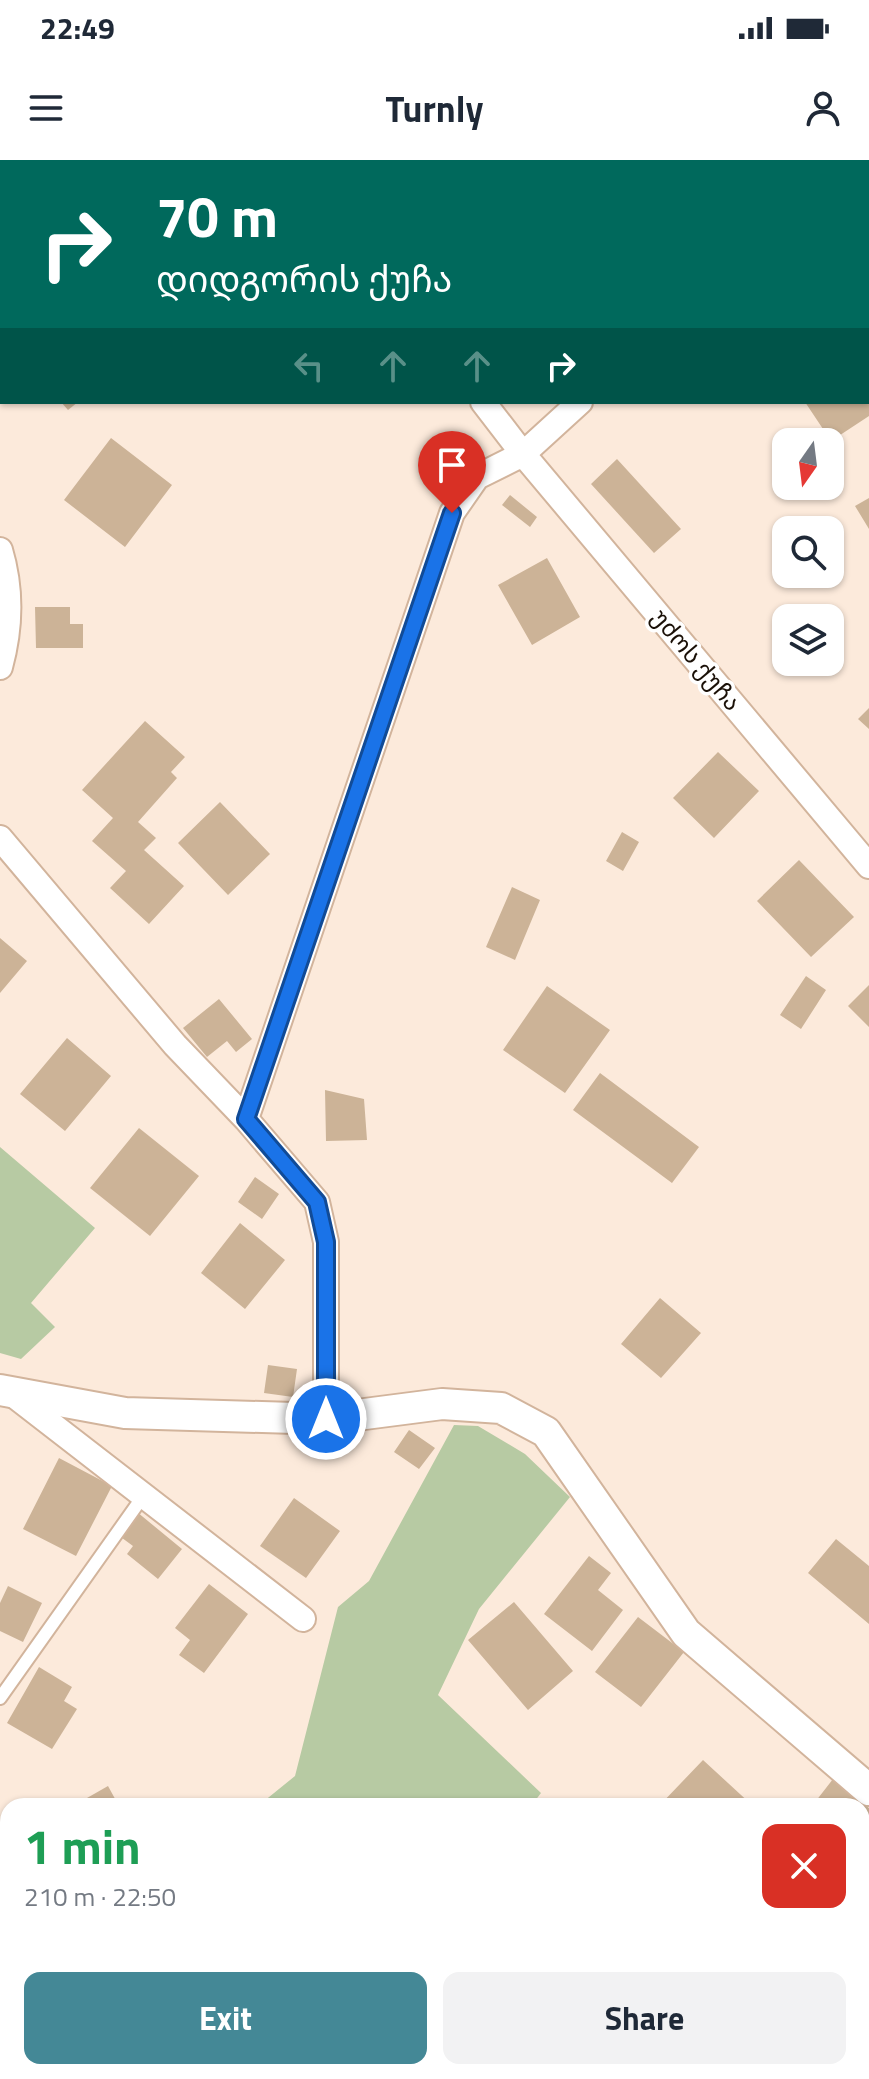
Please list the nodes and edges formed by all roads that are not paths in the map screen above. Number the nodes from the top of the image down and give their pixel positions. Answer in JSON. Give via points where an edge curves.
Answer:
{"nodes":[{"id":1,"x":485,"y":404,"type":"edge"},
{"id":2,"x":578,"y":404,"type":"edge"},
{"id":3,"x":523,"y":454,"type":"junction"},
{"id":4,"x":0,"y":550,"type":"edge"},
{"id":5,"x":0,"y":667,"type":"edge"},
{"id":6,"x":0,"y":838,"type":"edge"},
{"id":7,"x":869,"y":866,"type":"edge"},
{"id":8,"x":246,"y":1119,"type":"junction"},
{"id":9,"x":5,"y":1391,"type":"edge"},
{"id":10,"x":326,"y":1419,"type":"junction"},
{"id":11,"x":144,"y":1495,"type":"junction"},
{"id":12,"x":303,"y":1619,"type":"dead end"},
{"id":13,"x":0,"y":1698,"type":"edge"},
{"id":14,"x":869,"y":1790,"type":"edge"}],
"edges":[{"from":1,"to":3,"type":"street","name":"უძოს ქუჩა"},
{"from":2,"to":3,"type":"street"},
{"from":3,"to":7,"type":"street","name":"უძოს ქუჩა"},
{"from":3,"to":8,"type":"street","via":[[477,477],[452,513]]},
{"from":4,"to":5,"type":"street","via":[[10,601]]},
{"from":6,"to":8,"type":"street","via":[[175,1045]]},
{"from":8,"to":10,"type":"street","via":[[317,1202],[326,1242]]},
{"from":9,"to":10,"type":"street","via":[[125,1413]]},
{"from":9,"to":11,"type":"street"},
{"from":10,"to":14,"type":"street","via":[[442,1404],[501,1408],[546,1432],[686,1633]]},
{"from":11,"to":12,"type":"street"},
{"from":11,"to":13,"type":"lane"}]}
